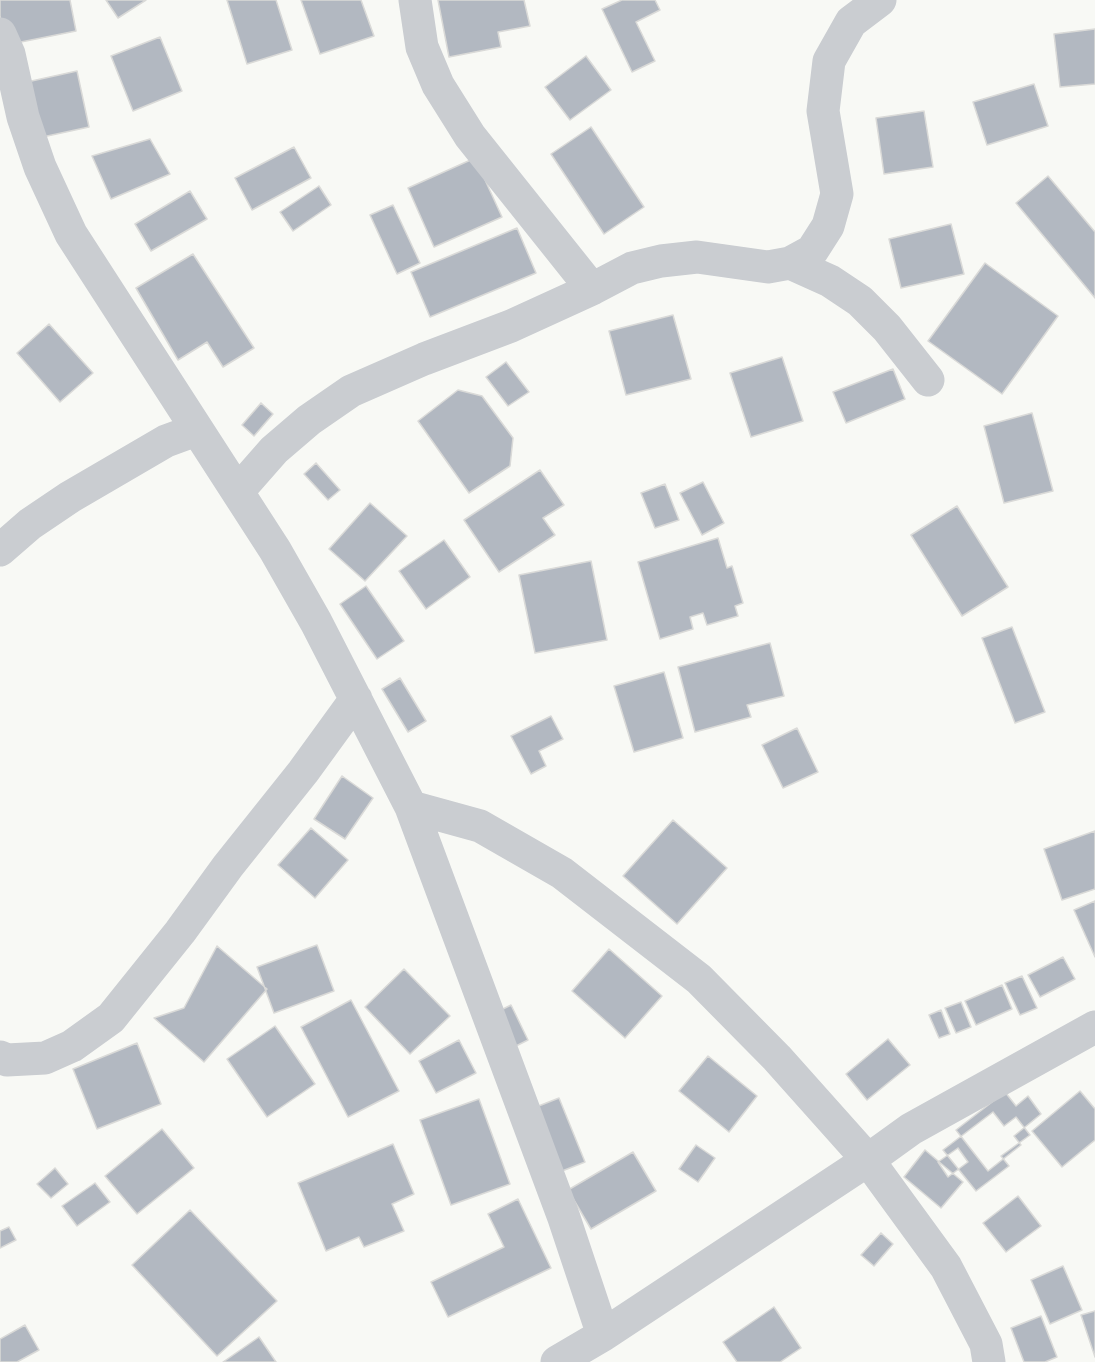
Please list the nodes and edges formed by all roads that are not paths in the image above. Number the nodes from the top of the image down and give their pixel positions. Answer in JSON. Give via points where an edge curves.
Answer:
{"nodes":[{"id":1,"x":414,"y":0,"type":"edge"},
{"id":2,"x":880,"y":0,"type":"edge"},
{"id":3,"x":0,"y":34,"type":"edge"},
{"id":4,"x":790,"y":263,"type":"junction"},
{"id":5,"x":592,"y":289,"type":"junction"},
{"id":6,"x":928,"y":380,"type":"dead end"},
{"id":7,"x":196,"y":430,"type":"junction"},
{"id":8,"x":238,"y":491,"type":"junction"},
{"id":9,"x":0,"y":550,"type":"edge"},
{"id":10,"x":356,"y":699,"type":"junction"},
{"id":11,"x":411,"y":807,"type":"junction"},
{"id":12,"x":1095,"y":1027,"type":"edge"},
{"id":13,"x":0,"y":1057,"type":"edge"},
{"id":14,"x":868,"y":1160,"type":"junction"},
{"id":15,"x":603,"y":1335,"type":"junction"},
{"id":16,"x":557,"y":1362,"type":"edge"},
{"id":17,"x":989,"y":1362,"type":"edge"}],
"edges":[{"from":1,"to":5,"type":"street","via":[[422,47],[438,85],[470,136]]},
{"from":2,"to":4,"type":"street","via":[[852,22],[829,61],[823,111],[837,194],[828,226],[812,251]]},
{"from":3,"to":7,"type":"street","via":[[40,166],[71,234]]},
{"from":4,"to":5,"type":"street","via":[[768,267],[697,257],[661,261],[632,268]]},
{"from":4,"to":6,"type":"street","via":[[830,281],[860,301]]},
{"from":5,"to":8,"type":"street","via":[[351,391],[274,450]]},
{"from":7,"to":8,"type":"street"},
{"from":7,"to":9,"type":"street","via":[[166,441],[70,497]]},
{"from":8,"to":10,"type":"street","via":[[310,611]]},
{"from":10,"to":11,"type":"street"},
{"from":10,"to":13,"type":"street","via":[[111,1018],[72,1046],[45,1058]]},
{"from":11,"to":14,"type":"street","via":[[480,826],[562,873],[699,980],[777,1058]]},
{"from":11,"to":15,"type":"street","via":[[564,1218]]},
{"from":12,"to":14,"type":"street","via":[[912,1129]]},
{"from":14,"to":15,"type":"street"},
{"from":14,"to":17,"type":"street","via":[[946,1267],[986,1344]]},
{"from":15,"to":16,"type":"street"}]}
